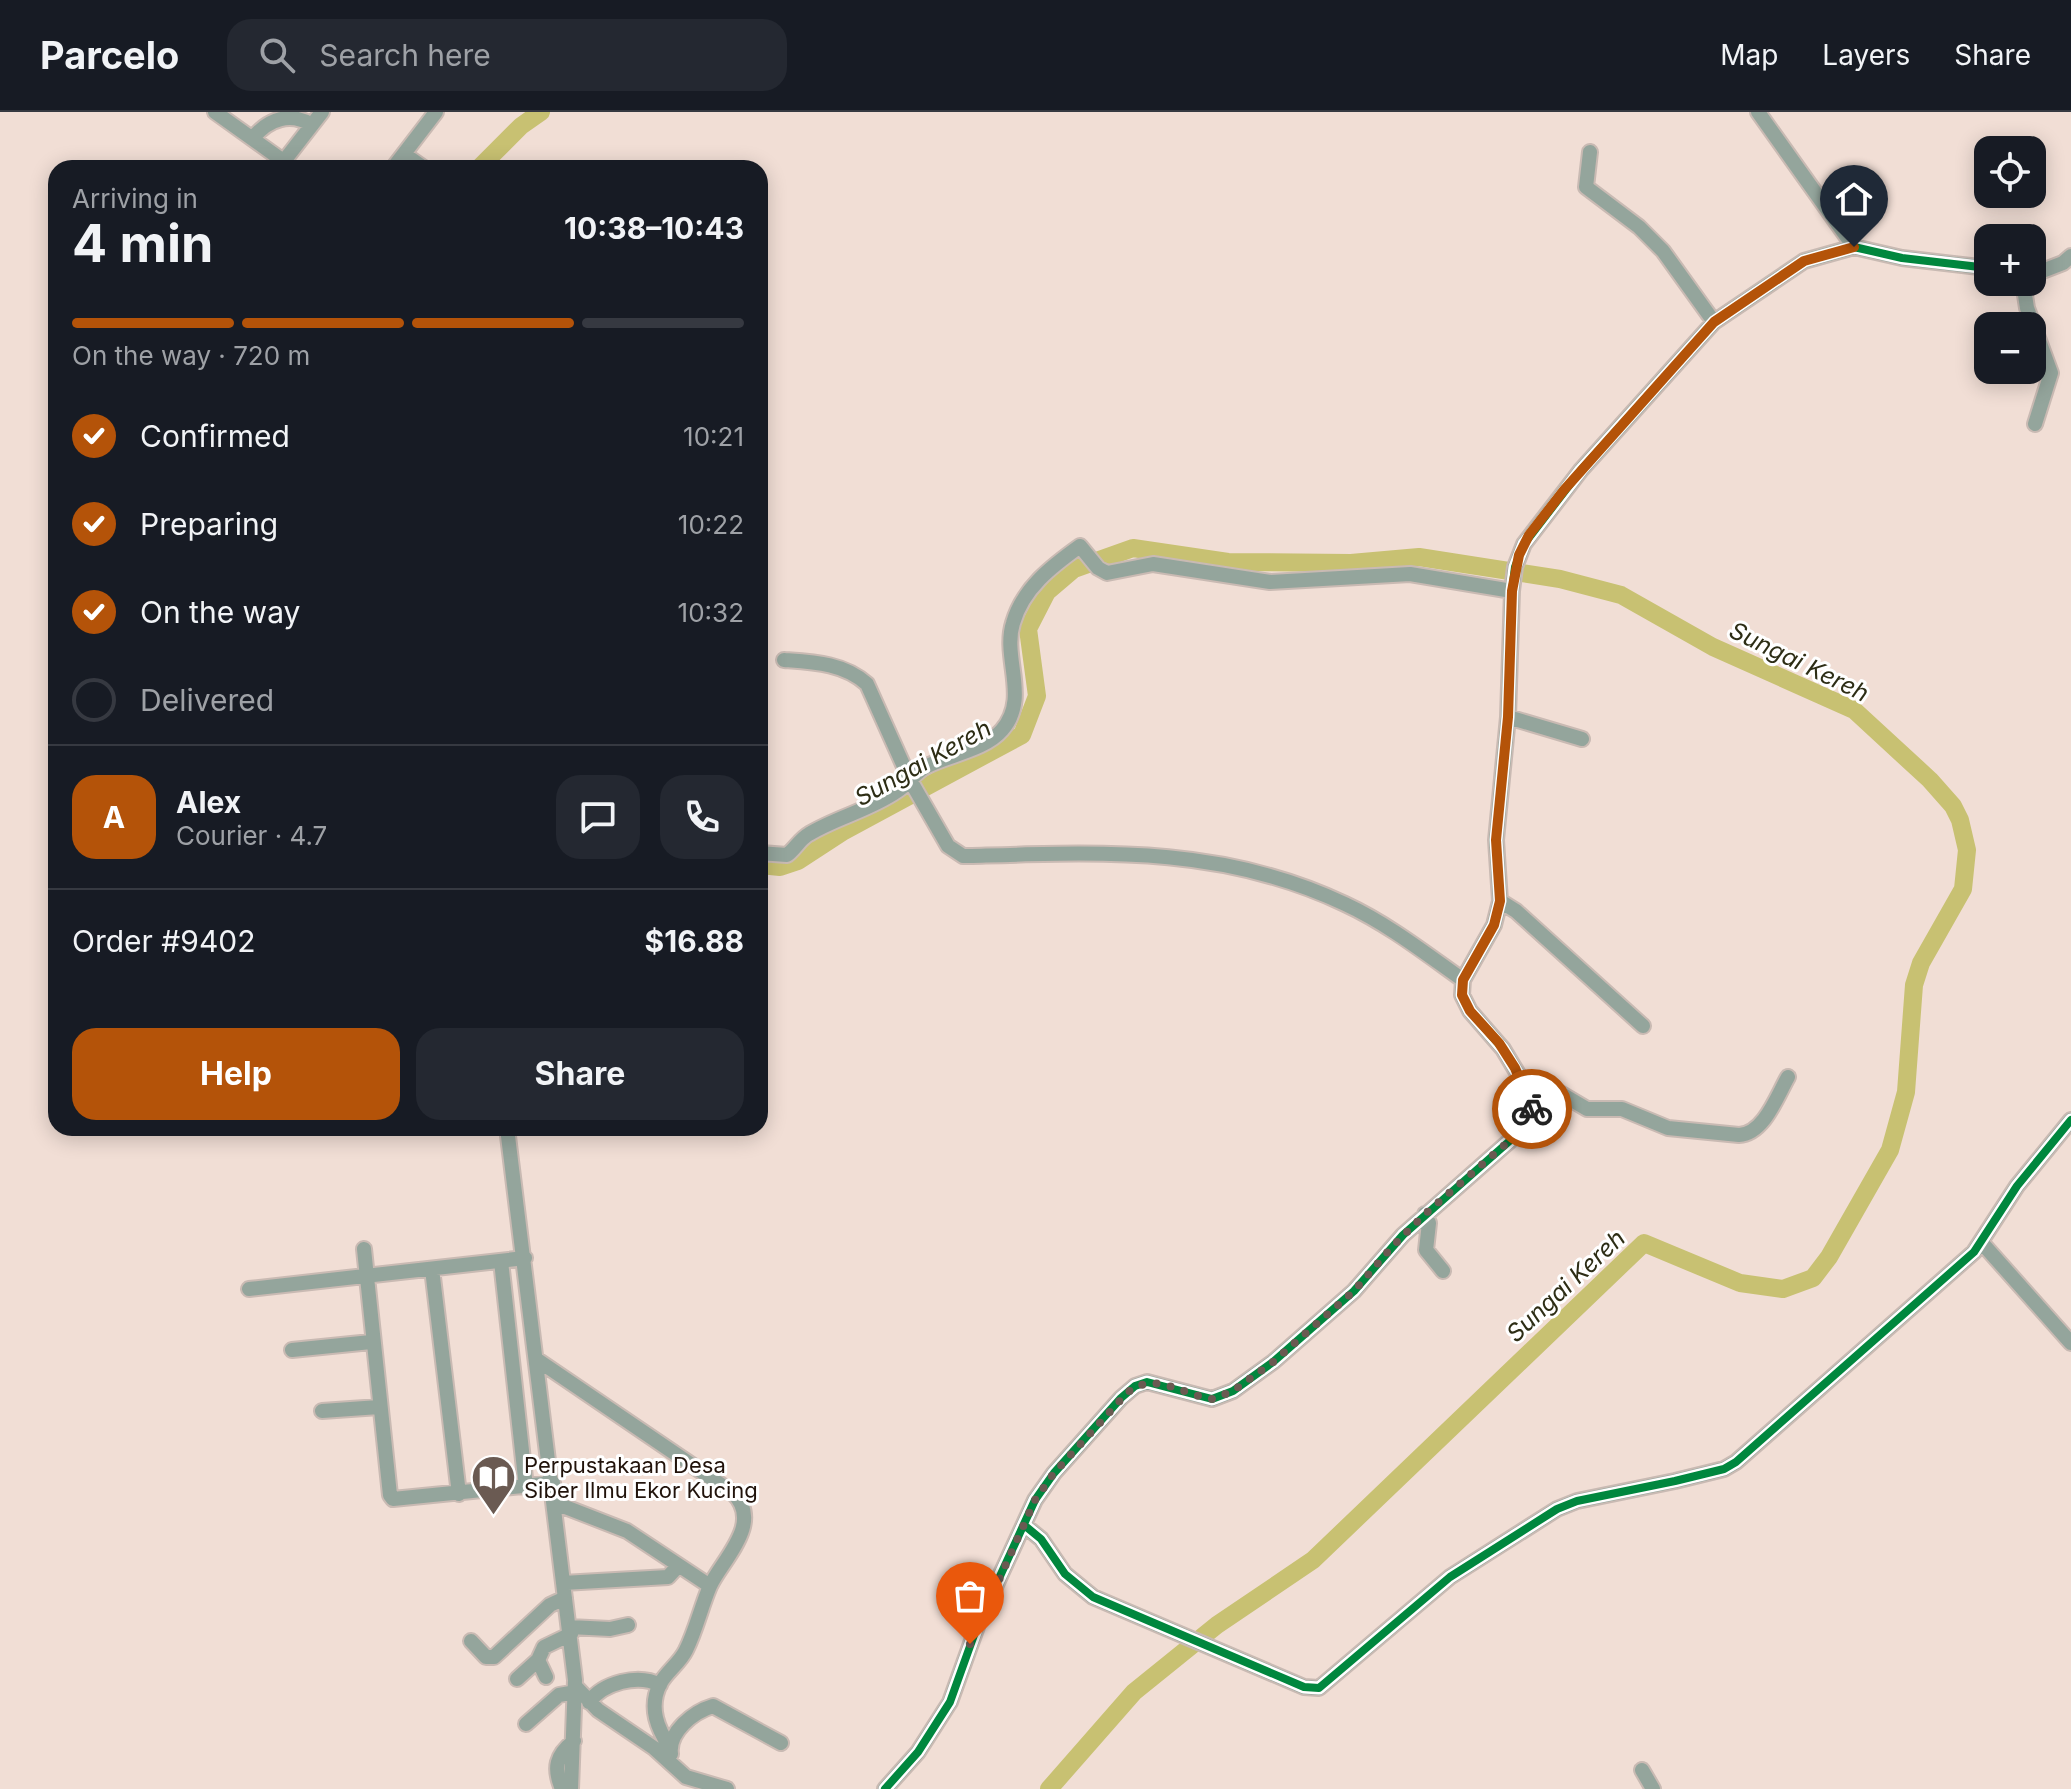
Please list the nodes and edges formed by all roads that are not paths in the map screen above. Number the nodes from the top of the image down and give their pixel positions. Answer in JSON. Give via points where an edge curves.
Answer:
{"nodes":[{"id":1,"x":215,"y":112,"type":"edge"},
{"id":2,"x":322,"y":112,"type":"edge"},
{"id":3,"x":436,"y":112,"type":"edge"},
{"id":4,"x":1758,"y":112,"type":"edge"},
{"id":5,"x":312,"y":125,"type":"junction"},
{"id":6,"x":253,"y":138,"type":"junction"},
{"id":7,"x":1590,"y":152,"type":"dead end"},
{"id":8,"x":404,"y":154,"type":"junction"},
{"id":9,"x":283,"y":160,"type":"edge"},
{"id":10,"x":290,"y":160,"type":"edge"},
{"id":11,"x":399,"y":160,"type":"edge"},
{"id":12,"x":413,"y":160,"type":"edge"},
{"id":13,"x":1854,"y":247,"type":"junction"},
{"id":14,"x":2071,"y":256,"type":"edge"},
{"id":15,"x":1974,"y":266,"type":"edge"},
{"id":16,"x":2046,"y":270,"type":"edge"},
{"id":17,"x":2025,"y":296,"type":"edge"},
{"id":18,"x":1714,"y":322,"type":"junction"},
{"id":19,"x":2035,"y":424,"type":"dead end"},
{"id":20,"x":1513,"y":579,"type":"junction"},
{"id":21,"x":784,"y":660,"type":"dead end"},
{"id":22,"x":1508,"y":717,"type":"junction"},
{"id":23,"x":1582,"y":739,"type":"dead end"},
{"id":24,"x":915,"y":789,"type":"junction"},
{"id":25,"x":768,"y":854,"type":"edge"},
{"id":26,"x":1500,"y":901,"type":"junction"},
{"id":27,"x":1463,"y":980,"type":"junction"},
{"id":28,"x":1643,"y":1026,"type":"dead end"},
{"id":29,"x":1788,"y":1077,"type":"dead end"},
{"id":30,"x":1524,"y":1084,"type":"junction"},
{"id":31,"x":2071,"y":1120,"type":"edge"},
{"id":32,"x":508,"y":1136,"type":"edge"},
{"id":33,"x":1425,"y":1214,"type":"junction"},
{"id":34,"x":1982,"y":1243,"type":"junction"},
{"id":35,"x":364,"y":1249,"type":"dead end"},
{"id":36,"x":525,"y":1258,"type":"junction"},
{"id":37,"x":501,"y":1261,"type":"junction"},
{"id":38,"x":432,"y":1269,"type":"junction"},
{"id":39,"x":1443,"y":1271,"type":"dead end"},
{"id":40,"x":366,"y":1275,"type":"junction"},
{"id":41,"x":249,"y":1289,"type":"dead end"},
{"id":42,"x":371,"y":1342,"type":"junction"},
{"id":43,"x":2071,"y":1343,"type":"edge"},
{"id":44,"x":292,"y":1350,"type":"dead end"},
{"id":45,"x":536,"y":1359,"type":"junction"},
{"id":46,"x":379,"y":1407,"type":"junction"},
{"id":47,"x":322,"y":1411,"type":"dead end"},
{"id":48,"x":553,"y":1483,"type":"junction"},
{"id":49,"x":526,"y":1487,"type":"junction"},
{"id":50,"x":459,"y":1494,"type":"junction"},
{"id":51,"x":555,"y":1503,"type":"junction"},
{"id":52,"x":1024,"y":1525,"type":"junction"},
{"id":53,"x":678,"y":1566,"type":"junction"},
{"id":54,"x":710,"y":1586,"type":"junction"},
{"id":55,"x":564,"y":1590,"type":"junction"},
{"id":56,"x":628,"y":1625,"type":"dead end"},
{"id":57,"x":570,"y":1630,"type":"junction"},
{"id":58,"x":471,"y":1641,"type":"dead end"},
{"id":59,"x":538,"y":1660,"type":"junction"},
{"id":60,"x":546,"y":1677,"type":"dead end"},
{"id":61,"x":517,"y":1679,"type":"dead end"},
{"id":62,"x":660,"y":1685,"type":"junction"},
{"id":63,"x":576,"y":1690,"type":"junction"},
{"id":64,"x":589,"y":1702,"type":"junction"},
{"id":65,"x":526,"y":1724,"type":"dead end"},
{"id":66,"x":574,"y":1741,"type":"junction"},
{"id":67,"x":781,"y":1743,"type":"dead end"},
{"id":68,"x":670,"y":1748,"type":"junction"},
{"id":69,"x":675,"y":1766,"type":"junction"},
{"id":70,"x":1642,"y":1770,"type":"dead end"},
{"id":71,"x":562,"y":1789,"type":"edge"},
{"id":72,"x":571,"y":1789,"type":"edge"},
{"id":73,"x":727,"y":1789,"type":"edge"},
{"id":74,"x":885,"y":1789,"type":"edge"},
{"id":75,"x":1653,"y":1789,"type":"edge"}],
"edges":[{"from":1,"to":6,"type":"street"},
{"from":2,"to":5,"type":"street"},
{"from":3,"to":8,"type":"street"},
{"from":4,"to":13,"type":"street"},
{"from":5,"to":6,"type":"street","via":[[291,116],[264,126]]},
{"from":5,"to":10,"type":"street"},
{"from":6,"to":9,"type":"street"},
{"from":7,"to":18,"type":"street","via":[[1586,187],[1663,251]]},
{"from":8,"to":11,"type":"street"},
{"from":8,"to":12,"type":"street"},
{"from":13,"to":15,"type":"street"},
{"from":13,"to":18,"type":"street","via":[[1804,261]]},
{"from":14,"to":16,"type":"street"},
{"from":17,"to":19,"type":"street","via":[[2051,373]]},
{"from":18,"to":20,"type":"street","via":[[1564,490],[1529,535]]},
{"from":20,"to":22,"type":"street"},
{"from":20,"to":24,"type":"street","via":[[1410,574],[1270,582],[1153,564],[1110,573],[1098,568],[1080,546],[1035,583],[1012,624],[1016,698],[1005,726],[925,768]]},
{"from":21,"to":24,"type":"street","via":[[825,664],[864,681]]},
{"from":22,"to":23,"type":"street"},
{"from":22,"to":26,"type":"street","via":[[1496,840]]},
{"from":24,"to":25,"type":"street","via":[[809,833],[787,855]]},
{"from":24,"to":27,"type":"street","via":[[948,846],[963,856],[1108,853],[1213,861],[1348,905]]},
{"from":26,"to":27,"type":"street","via":[[1494,925]]},
{"from":26,"to":28,"type":"street"},
{"from":27,"to":30,"type":"street","via":[[1465,1003]]},
{"from":29,"to":30,"type":"street","via":[[1757,1126],[1745,1135],[1668,1128],[1622,1109],[1587,1109],[1543,1083]]},
{"from":30,"to":33,"type":"street","via":[[1530,1123]]},
{"from":31,"to":34,"type":"street","via":[[2017,1186]]},
{"from":32,"to":36,"type":"street"},
{"from":33,"to":39,"type":"street","via":[[1426,1250]]},
{"from":33,"to":52,"type":"street","via":[[1354,1291],[1233,1391],[1212,1399],[1154,1382],[1131,1389],[1054,1473]]},
{"from":34,"to":43,"type":"street"},
{"from":34,"to":52,"type":"street","via":[[1736,1462],[1557,1509],[1450,1577],[1322,1687],[1304,1687],[1089,1594]]},
{"from":35,"to":40,"type":"street"},
{"from":36,"to":37,"type":"street"},
{"from":36,"to":45,"type":"street"},
{"from":37,"to":38,"type":"street"},
{"from":37,"to":49,"type":"street"},
{"from":38,"to":40,"type":"street"},
{"from":38,"to":50,"type":"street"},
{"from":40,"to":41,"type":"street"},
{"from":40,"to":42,"type":"street"},
{"from":42,"to":44,"type":"street"},
{"from":42,"to":46,"type":"street"},
{"from":45,"to":48,"type":"street"},
{"from":45,"to":54,"type":"street","via":[[737,1497],[740,1539]]},
{"from":46,"to":47,"type":"street"},
{"from":46,"to":50,"type":"street","via":[[393,1499]]},
{"from":48,"to":49,"type":"street"},
{"from":48,"to":51,"type":"street"},
{"from":49,"to":50,"type":"street"},
{"from":51,"to":53,"type":"street","via":[[620,1527]]},
{"from":51,"to":55,"type":"street"},
{"from":52,"to":74,"type":"street","via":[[978,1624],[950,1702],[918,1752]]},
{"from":53,"to":54,"type":"street"},
{"from":53,"to":55,"type":"street","via":[[668,1577]]},
{"from":54,"to":62,"type":"street","via":[[686,1651]]},
{"from":55,"to":57,"type":"street"},
{"from":55,"to":58,"type":"street","via":[[494,1657],[486,1657]]},
{"from":56,"to":57,"type":"street"},
{"from":57,"to":59,"type":"street","via":[[544,1647]]},
{"from":57,"to":63,"type":"street"},
{"from":59,"to":60,"type":"street"},
{"from":59,"to":61,"type":"street"},
{"from":62,"to":64,"type":"street","via":[[650,1680],[621,1682]]},
{"from":62,"to":68,"type":"street","via":[[655,1720]]},
{"from":63,"to":64,"type":"street"},
{"from":63,"to":65,"type":"street","via":[[559,1695]]},
{"from":63,"to":66,"type":"street"},
{"from":64,"to":69,"type":"street"},
{"from":66,"to":71,"type":"street","via":[[556,1762]]},
{"from":66,"to":72,"type":"street"},
{"from":67,"to":68,"type":"street","via":[[713,1706],[688,1720]]},
{"from":68,"to":69,"type":"street"},
{"from":69,"to":73,"type":"street","via":[[686,1777]]},
{"from":70,"to":75,"type":"street"}]}
